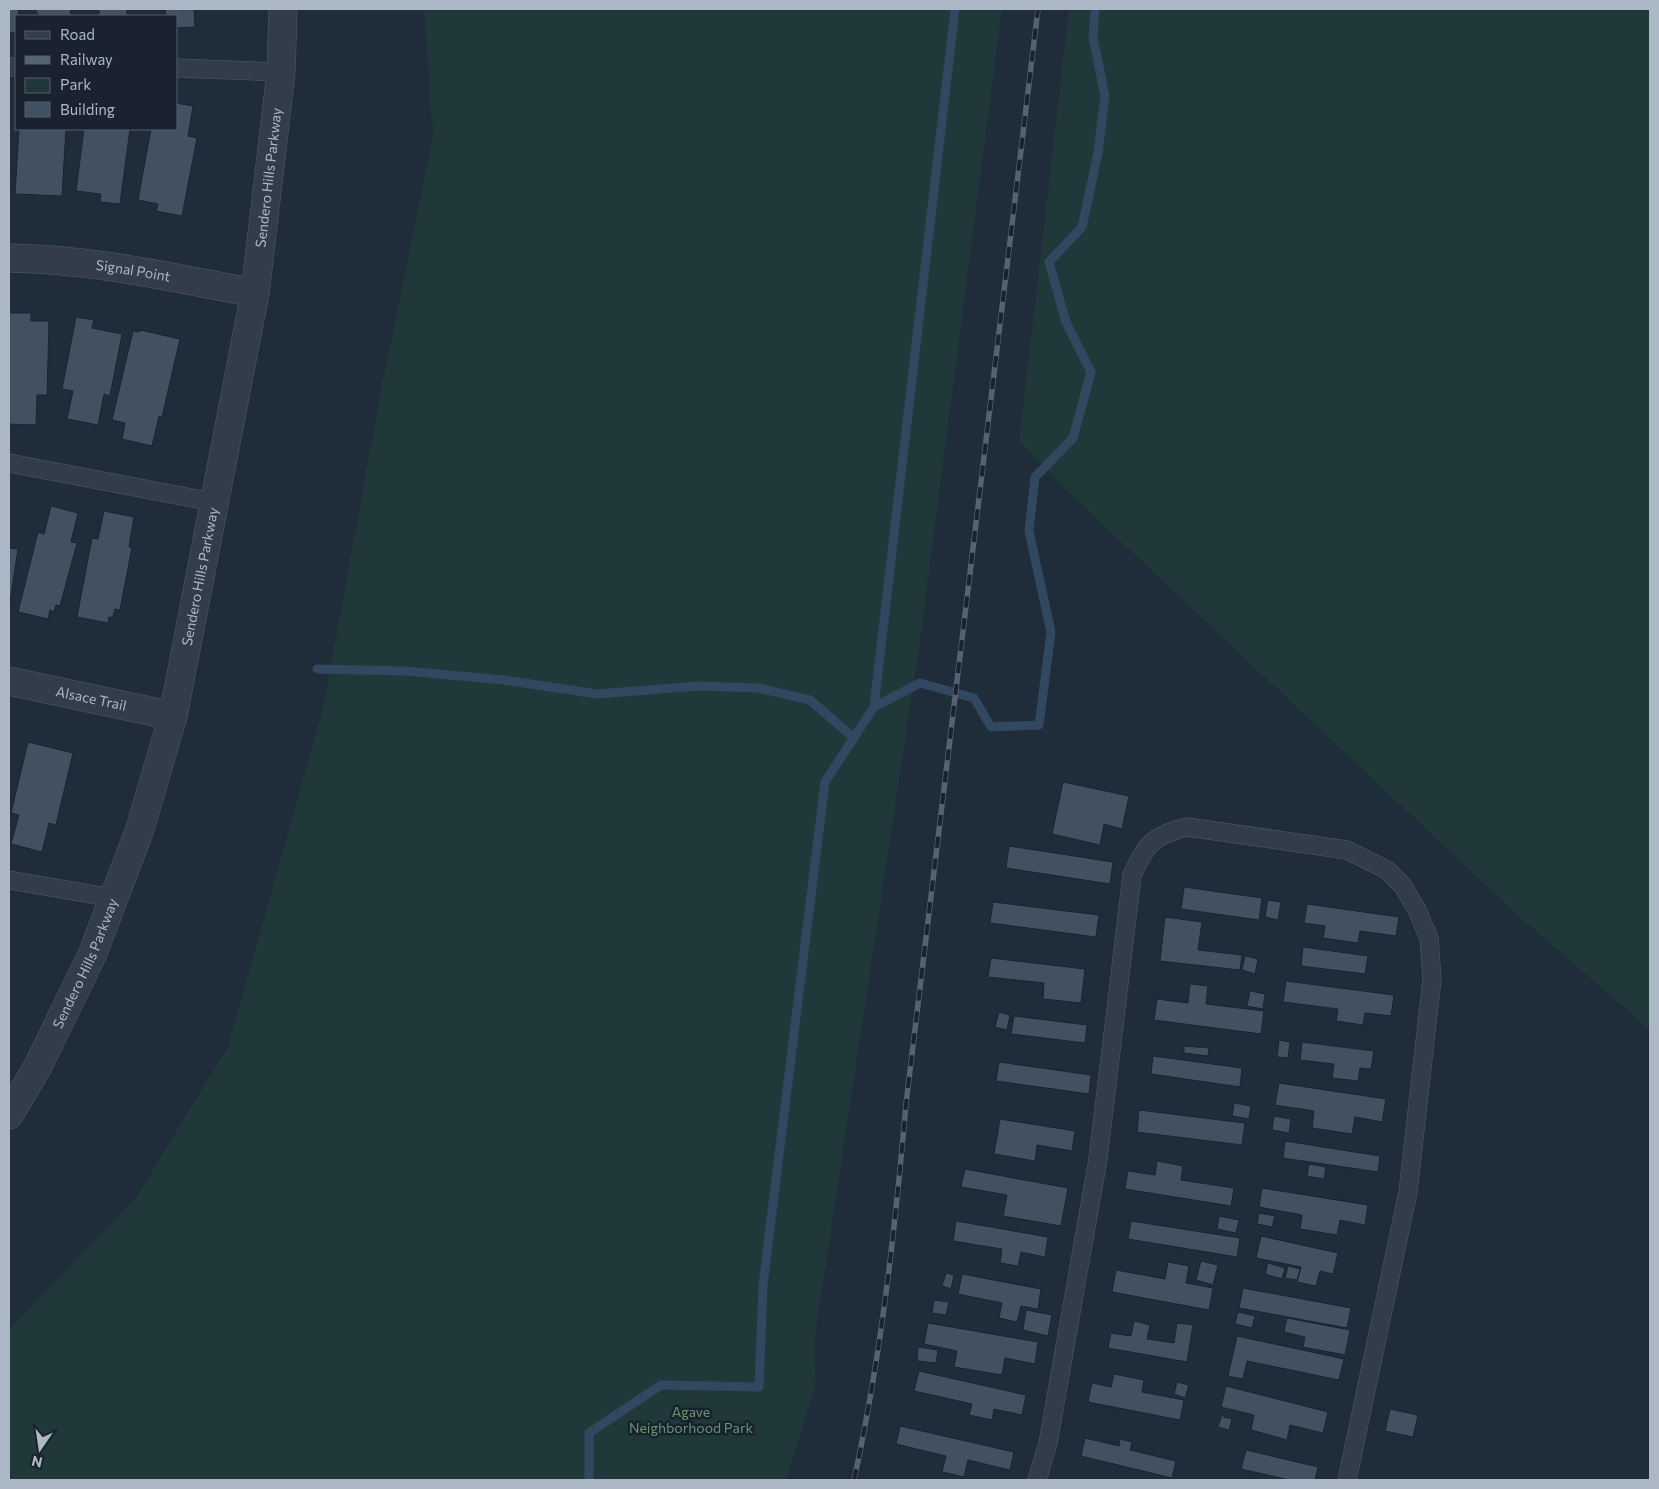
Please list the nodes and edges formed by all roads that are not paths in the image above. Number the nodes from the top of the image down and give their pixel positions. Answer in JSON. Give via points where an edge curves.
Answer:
{"nodes":[{"id":1,"x":283,"y":9,"type":"edge"},
{"id":2,"x":178,"y":68,"type":"edge"},
{"id":3,"x":281,"y":72,"type":"junction"},
{"id":4,"x":9,"y":258,"type":"edge"},
{"id":5,"x":255,"y":293,"type":"junction"},
{"id":6,"x":9,"y":463,"type":"edge"},
{"id":7,"x":213,"y":502,"type":"junction"},
{"id":8,"x":9,"y":681,"type":"edge"},
{"id":9,"x":173,"y":716,"type":"junction"},
{"id":10,"x":9,"y":880,"type":"edge"},
{"id":11,"x":114,"y":898,"type":"junction"},
{"id":12,"x":9,"y":1114,"type":"edge"},
{"id":13,"x":1037,"y":1480,"type":"edge"},
{"id":14,"x":1347,"y":1480,"type":"edge"}],
"edges":[{"from":1,"to":3,"type":"street","name":"Sendero Hills Parkway"},
{"from":2,"to":3,"type":"lane"},
{"from":3,"to":5,"type":"street","name":"Sendero Hills Parkway"},
{"from":4,"to":5,"type":"street","name":"Signal Point","via":[[42,258],[135,269]]},
{"from":5,"to":7,"type":"street","name":"Sendero Hills Parkway"},
{"from":6,"to":7,"type":"lane"},
{"from":7,"to":9,"type":"street","name":"Sendero Hills Parkway"},
{"from":8,"to":9,"type":"street","name":"Alsace Trail"},
{"from":9,"to":11,"type":"street","name":"Sendero Hills Parkway","via":[[139,832]]},
{"from":10,"to":11,"type":"lane"},
{"from":11,"to":12,"type":"street","name":"Sendero Hills Parkway","via":[[92,955],[38,1066]]},
{"from":13,"to":14,"type":"lane","via":[[1048,1443],[1098,1159],[1132,875],[1144,851],[1161,834],[1187,827],[1347,850],[1387,870],[1403,886],[1429,938],[1432,979],[1408,1192]]}]}
